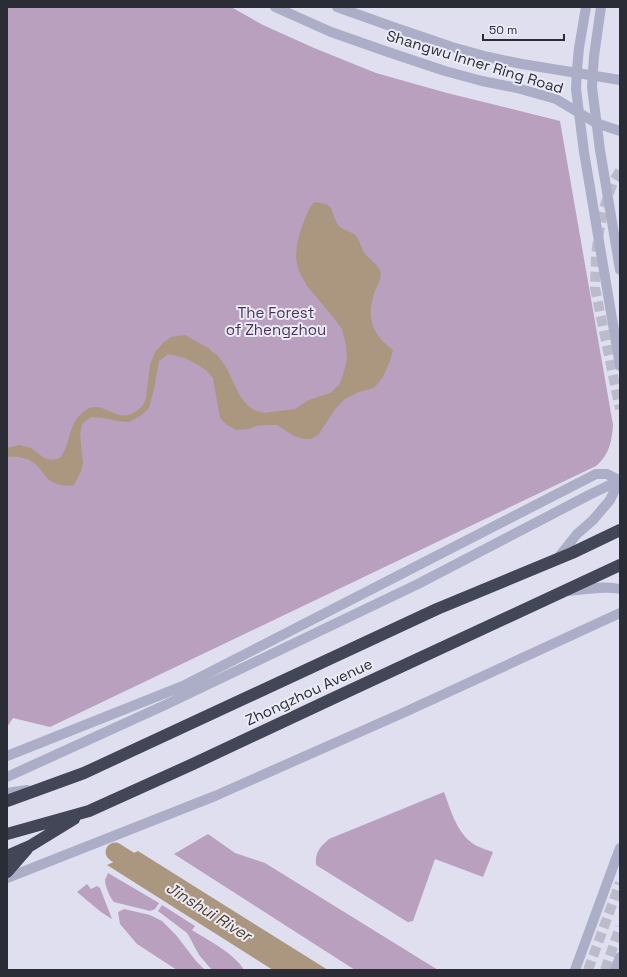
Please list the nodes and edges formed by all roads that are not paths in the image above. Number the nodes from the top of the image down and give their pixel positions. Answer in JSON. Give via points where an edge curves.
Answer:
{"nodes":[{"id":1,"x":275,"y":7,"type":"edge"},
{"id":2,"x":337,"y":7,"type":"edge"},
{"id":3,"x":586,"y":7,"type":"edge"},
{"id":4,"x":601,"y":7,"type":"edge"},
{"id":5,"x":287,"y":10,"type":"edge"},
{"id":6,"x":577,"y":73,"type":"junction"},
{"id":7,"x":593,"y":76,"type":"junction"},
{"id":8,"x":620,"y":80,"type":"edge"},
{"id":9,"x":579,"y":113,"type":"junction"},
{"id":10,"x":596,"y":123,"type":"junction"},
{"id":11,"x":620,"y":131,"type":"edge"},
{"id":12,"x":620,"y":270,"type":"edge"},
{"id":13,"x":620,"y":366,"type":"edge"},
{"id":14,"x":620,"y":480,"type":"edge"},
{"id":15,"x":620,"y":530,"type":"edge"},
{"id":16,"x":558,"y":558,"type":"junction"},
{"id":17,"x":620,"y":565,"type":"edge"},
{"id":18,"x":620,"y":589,"type":"edge"},
{"id":19,"x":564,"y":591,"type":"junction"},
{"id":20,"x":620,"y":613,"type":"edge"},
{"id":21,"x":7,"y":756,"type":"edge"},
{"id":22,"x":7,"y":777,"type":"edge"},
{"id":23,"x":41,"y":788,"type":"junction"},
{"id":24,"x":7,"y":793,"type":"edge"},
{"id":25,"x":7,"y":801,"type":"edge"},
{"id":26,"x":89,"y":811,"type":"junction"},
{"id":27,"x":7,"y":834,"type":"edge"},
{"id":28,"x":30,"y":846,"type":"junction"},
{"id":29,"x":620,"y":848,"type":"edge"},
{"id":30,"x":7,"y":856,"type":"edge"},
{"id":31,"x":7,"y":872,"type":"edge"},
{"id":32,"x":7,"y":878,"type":"edge"},
{"id":33,"x":620,"y":957,"type":"edge"},
{"id":34,"x":575,"y":970,"type":"edge"},
{"id":35,"x":615,"y":970,"type":"edge"}],
"edges":[{"from":1,"to":5,"type":"street","name":"Shangwu Inner Ring Road"},
{"from":2,"to":6,"type":"street","name":"Shangwu Inner Ring Road","via":[[481,55]]},
{"from":3,"to":6,"type":"street"},
{"from":4,"to":7,"type":"street"},
{"from":5,"to":9,"type":"street","name":"Shangwu Inner Ring Road","via":[[331,32],[445,71],[556,99]]},
{"from":6,"to":7,"type":"street","name":"Shangwu Inner Ring Road"},
{"from":6,"to":9,"type":"street"},
{"from":7,"to":8,"type":"street","name":"Shangwu Inner Ring Road"},
{"from":7,"to":10,"type":"street"},
{"from":9,"to":10,"type":"street","name":"Shangwu Inner Ring Road"},
{"from":9,"to":13,"type":"street"},
{"from":10,"to":11,"type":"street","name":"Shangwu Inner Ring Road"},
{"from":10,"to":12,"type":"street"},
{"from":14,"to":16,"type":"street","via":[[610,500]]},
{"from":14,"to":21,"type":"street","via":[[607,474],[596,474],[183,686]]},
{"from":14,"to":22,"type":"street","via":[[418,584],[166,705]]},
{"from":15,"to":16,"type":"highway","name":"Zhongzhou Avenue"},
{"from":16,"to":23,"type":"highway","name":"Zhongzhou Avenue","via":[[437,609],[84,773]]},
{"from":17,"to":19,"type":"highway","name":"Zhongzhou Avenue"},
{"from":18,"to":19,"type":"street"},
{"from":19,"to":26,"type":"highway","name":"Zhongzhou Avenue"},
{"from":20,"to":32,"type":"street","via":[[215,796]]},
{"from":23,"to":24,"type":"street"},
{"from":23,"to":25,"type":"highway","name":"Zhongzhou Avenue"},
{"from":26,"to":27,"type":"highway","name":"Zhongzhou Avenue"},
{"from":26,"to":28,"type":"highway"},
{"from":28,"to":30,"type":"highway"},
{"from":28,"to":31,"type":"highway"},
{"from":29,"to":34,"type":"street"},
{"from":33,"to":35,"type":"street"}]}
